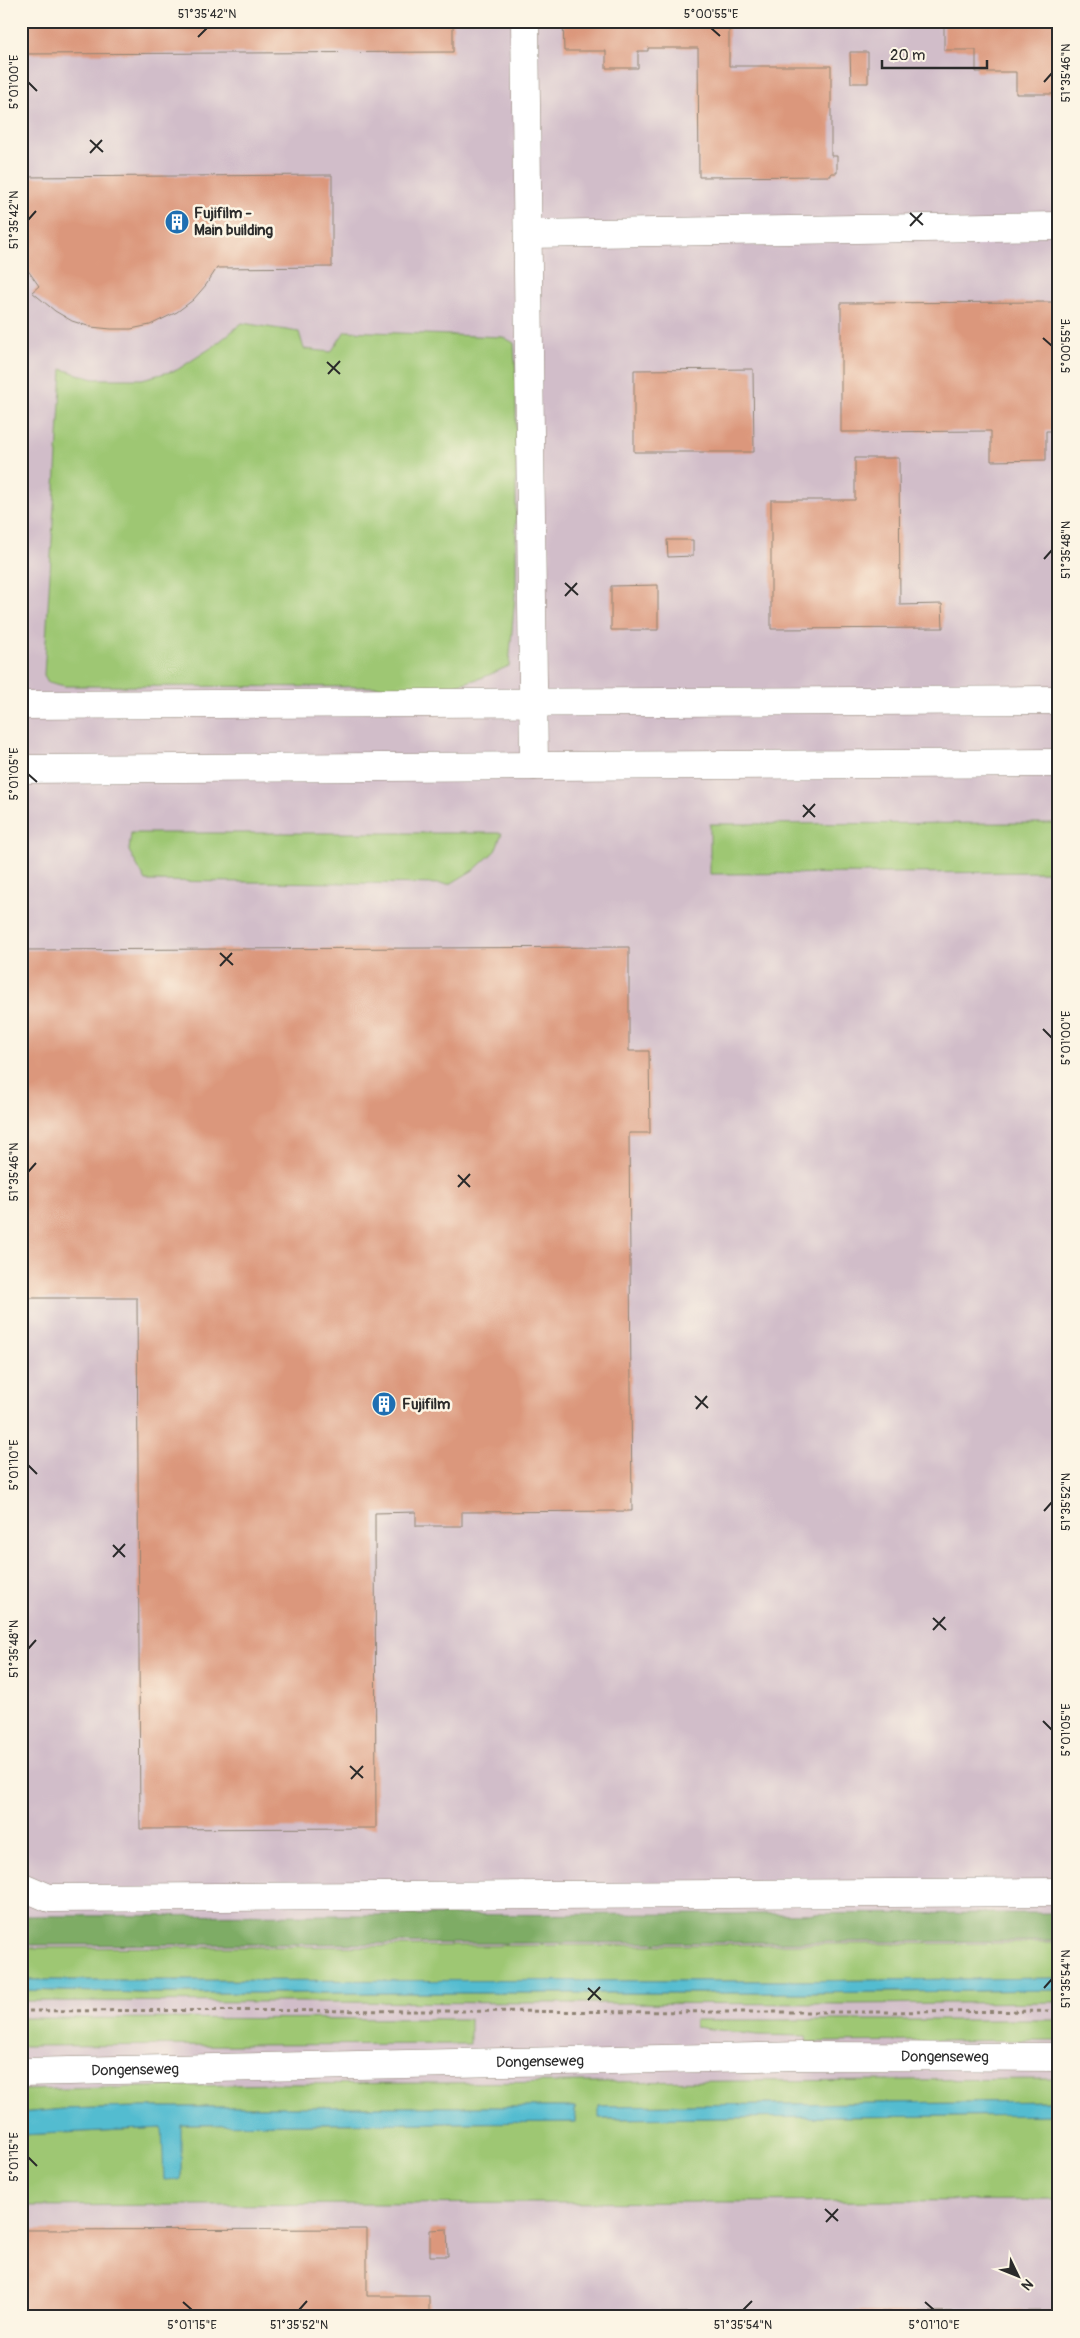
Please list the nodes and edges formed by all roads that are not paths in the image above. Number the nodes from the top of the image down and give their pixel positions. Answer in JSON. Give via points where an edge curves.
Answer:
{"nodes":[{"id":1,"x":525,"y":21,"type":"edge"},
{"id":2,"x":1059,"y":226,"type":"edge"},
{"id":3,"x":528,"y":234,"type":"junction"},
{"id":4,"x":1059,"y":700,"type":"edge"},
{"id":5,"x":533,"y":703,"type":"junction"},
{"id":6,"x":21,"y":705,"type":"edge"},
{"id":7,"x":1059,"y":763,"type":"edge"},
{"id":8,"x":534,"y":766,"type":"junction"},
{"id":9,"x":21,"y":769,"type":"edge"},
{"id":10,"x":21,"y":1886,"type":"edge"},
{"id":11,"x":1059,"y":1892,"type":"edge"},
{"id":12,"x":1059,"y":2057,"type":"edge"},
{"id":13,"x":21,"y":2072,"type":"edge"}],
"edges":[{"from":1,"to":3,"type":"street"},
{"from":2,"to":3,"type":"street"},
{"from":3,"to":5,"type":"street"},
{"from":4,"to":5,"type":"street"},
{"from":5,"to":6,"type":"street"},
{"from":5,"to":8,"type":"street"},
{"from":7,"to":8,"type":"street"},
{"from":8,"to":9,"type":"street"},
{"from":10,"to":11,"type":"street","via":[[49,1898]]},
{"from":12,"to":13,"type":"street","name":"Dongenseweg","via":[[802,2056]]}]}
